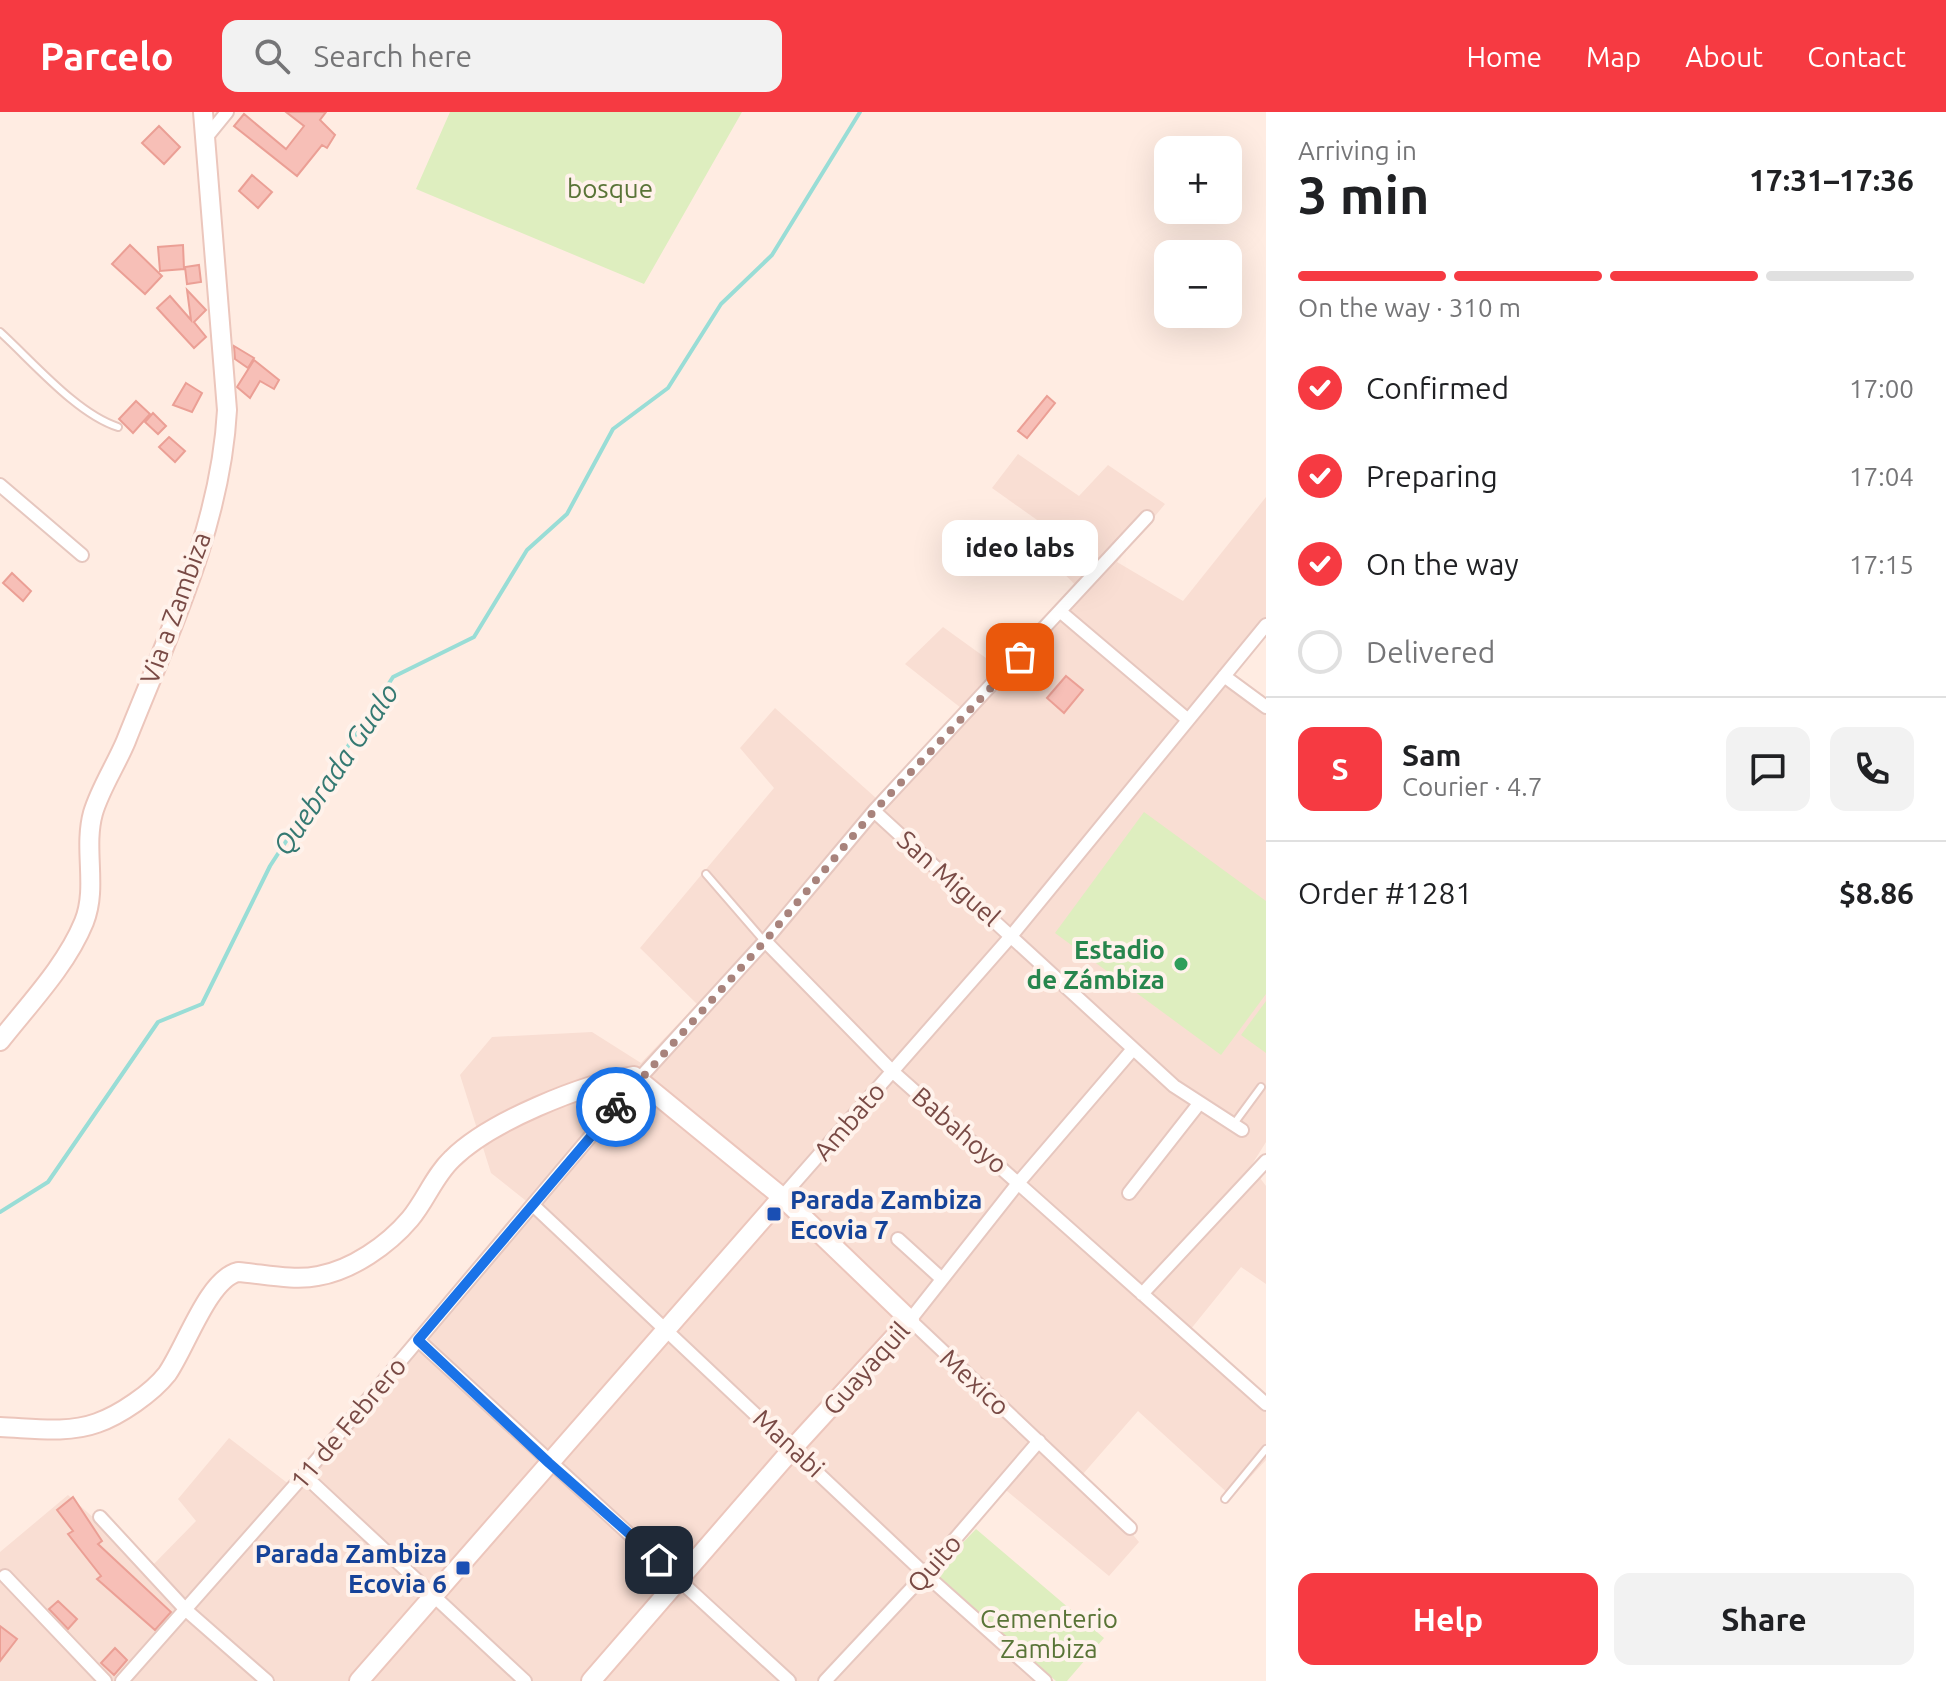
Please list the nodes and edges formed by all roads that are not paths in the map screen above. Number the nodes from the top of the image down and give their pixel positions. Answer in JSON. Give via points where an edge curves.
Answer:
{"nodes":[{"id":1,"x":203,"y":112,"type":"edge"},
{"id":2,"x":227,"y":112,"type":"edge"},
{"id":3,"x":205,"y":139,"type":"junction"},
{"id":4,"x":0,"y":332,"type":"edge"},
{"id":5,"x":118,"y":427,"type":"dead end"},
{"id":6,"x":0,"y":485,"type":"edge"},
{"id":7,"x":1147,"y":517,"type":"dead end"},
{"id":8,"x":82,"y":555,"type":"dead end"},
{"id":9,"x":1062,"y":613,"type":"junction"},
{"id":10,"x":1266,"y":625,"type":"edge"},
{"id":11,"x":1224,"y":676,"type":"junction"},
{"id":12,"x":1266,"y":707,"type":"edge"},
{"id":13,"x":1187,"y":719,"type":"junction"},
{"id":14,"x":874,"y":811,"type":"junction"},
{"id":15,"x":706,"y":874,"type":"dead end"},
{"id":16,"x":1012,"y":935,"type":"junction"},
{"id":17,"x":765,"y":941,"type":"junction"},
{"id":18,"x":0,"y":1041,"type":"edge"},
{"id":19,"x":1133,"y":1049,"type":"junction"},
{"id":20,"x":892,"y":1071,"type":"junction"},
{"id":21,"x":639,"y":1079,"type":"junction"},
{"id":22,"x":1261,"y":1087,"type":"dead end"},
{"id":23,"x":1198,"y":1105,"type":"junction"},
{"id":24,"x":1238,"y":1127,"type":"joint"},
{"id":25,"x":1266,"y":1161,"type":"edge"},
{"id":26,"x":1019,"y":1182,"type":"junction"},
{"id":27,"x":1129,"y":1193,"type":"dead end"},
{"id":28,"x":782,"y":1197,"type":"junction"},
{"id":29,"x":534,"y":1206,"type":"junction"},
{"id":30,"x":898,"y":1239,"type":"dead end"},
{"id":31,"x":942,"y":1279,"type":"junction"},
{"id":32,"x":1142,"y":1294,"type":"junction"},
{"id":33,"x":910,"y":1320,"type":"junction"},
{"id":34,"x":667,"y":1329,"type":"junction"},
{"id":35,"x":418,"y":1340,"type":"junction"},
{"id":36,"x":1266,"y":1404,"type":"edge"},
{"id":37,"x":0,"y":1427,"type":"edge"},
{"id":38,"x":1039,"y":1441,"type":"junction"},
{"id":39,"x":794,"y":1447,"type":"junction"},
{"id":40,"x":1266,"y":1449,"type":"edge"},
{"id":41,"x":549,"y":1463,"type":"junction"},
{"id":42,"x":304,"y":1475,"type":"junction"},
{"id":43,"x":1225,"y":1499,"type":"dead end"},
{"id":44,"x":100,"y":1517,"type":"dead end"},
{"id":45,"x":1130,"y":1528,"type":"dead end"},
{"id":46,"x":925,"y":1574,"type":"junction"},
{"id":47,"x":5,"y":1576,"type":"dead end"},
{"id":48,"x":682,"y":1579,"type":"junction"},
{"id":49,"x":434,"y":1596,"type":"junction"},
{"id":50,"x":186,"y":1610,"type":"junction"},
{"id":51,"x":105,"y":1681,"type":"edge"},
{"id":52,"x":122,"y":1681,"type":"edge"},
{"id":53,"x":267,"y":1681,"type":"edge"},
{"id":54,"x":359,"y":1681,"type":"edge"},
{"id":55,"x":525,"y":1681,"type":"edge"},
{"id":56,"x":591,"y":1681,"type":"edge"},
{"id":57,"x":789,"y":1681,"type":"edge"},
{"id":58,"x":825,"y":1681,"type":"edge"},
{"id":59,"x":1045,"y":1681,"type":"edge"}],
"edges":[{"from":1,"to":3,"type":"street","name":"Via a Zambiza"},
{"from":2,"to":3,"type":"street"},
{"from":3,"to":18,"type":"street","name":"Via a Zambiza","via":[[227,410],[225,454],[193,570],[93,812],[85,919],[63,958]]},
{"from":4,"to":5,"type":"lane","via":[[85,409]]},
{"from":6,"to":8,"type":"street"},
{"from":7,"to":9,"type":"street","name":"11 de Febrero"},
{"from":9,"to":13,"type":"street"},
{"from":9,"to":14,"type":"street","name":"11 de Febrero"},
{"from":10,"to":11,"type":"street","name":"Ambato"},
{"from":11,"to":12,"type":"street"},
{"from":11,"to":13,"type":"street","name":"Ambato"},
{"from":13,"to":16,"type":"street","name":"Ambato"},
{"from":14,"to":16,"type":"street","name":"San Miguel"},
{"from":14,"to":17,"type":"street","name":"11 de Febrero"},
{"from":15,"to":17,"type":"lane"},
{"from":16,"to":19,"type":"street","name":"San Miguel"},
{"from":16,"to":20,"type":"street","name":"Ambato"},
{"from":17,"to":20,"type":"street","name":"Babahoyo"},
{"from":17,"to":21,"type":"street","name":"11 de Febrero"},
{"from":19,"to":23,"type":"street","name":"San Miguel"},
{"from":19,"to":26,"type":"street","name":"Guayaquil"},
{"from":20,"to":26,"type":"street","name":"Babahoyo"},
{"from":20,"to":28,"type":"street","name":"Ambato"},
{"from":21,"to":28,"type":"street","name":"Mexico"},
{"from":21,"to":29,"type":"street","name":"11 de Febrero"},
{"from":21,"to":37,"type":"street","via":[[586,1085],[465,1147],[442,1169],[410,1219],[378,1249],[337,1271],[316,1277],[226,1275],[164,1377],[113,1416],[60,1429]]},
{"from":22,"to":24,"type":"lane"},
{"from":23,"to":24,"type":"street","name":"San Miguel"},
{"from":23,"to":27,"type":"street"},
{"from":25,"to":32,"type":"street"},
{"from":26,"to":31,"type":"street","name":"Guayaquil"},
{"from":26,"to":32,"type":"street","name":"Babahoyo"},
{"from":28,"to":33,"type":"street","name":"Mexico"},
{"from":28,"to":34,"type":"street","name":"Ambato"},
{"from":29,"to":34,"type":"street","name":"Manabi"},
{"from":29,"to":35,"type":"street","name":"11 de Febrero"},
{"from":30,"to":31,"type":"street"},
{"from":31,"to":33,"type":"street","name":"Guayaquil"},
{"from":32,"to":36,"type":"street","name":"Babahoyo"},
{"from":33,"to":38,"type":"street","name":"Mexico"},
{"from":33,"to":39,"type":"street","name":"Guayaquil"},
{"from":34,"to":39,"type":"street","name":"Manabi"},
{"from":34,"to":41,"type":"street","name":"Ambato"},
{"from":35,"to":41,"type":"street"},
{"from":35,"to":42,"type":"street","name":"11 de Febrero"},
{"from":38,"to":45,"type":"street","name":"Mexico"},
{"from":38,"to":46,"type":"street","name":"Quito"},
{"from":39,"to":46,"type":"street","name":"Manabi"},
{"from":39,"to":48,"type":"street","name":"Guayaquil"},
{"from":40,"to":43,"type":"lane"},
{"from":41,"to":48,"type":"street"},
{"from":41,"to":49,"type":"street","name":"Ambato"},
{"from":42,"to":49,"type":"street"},
{"from":42,"to":50,"type":"street","name":"11 de Febrero"},
{"from":44,"to":50,"type":"street"},
{"from":46,"to":58,"type":"street","name":"Quito"},
{"from":46,"to":59,"type":"street","name":"Manabi"},
{"from":47,"to":51,"type":"street"},
{"from":48,"to":56,"type":"street","name":"Guayaquil"},
{"from":48,"to":57,"type":"street"},
{"from":49,"to":54,"type":"street","name":"Ambato"},
{"from":49,"to":55,"type":"street"},
{"from":50,"to":52,"type":"street","name":"11 de Febrero"},
{"from":50,"to":53,"type":"street"}]}
